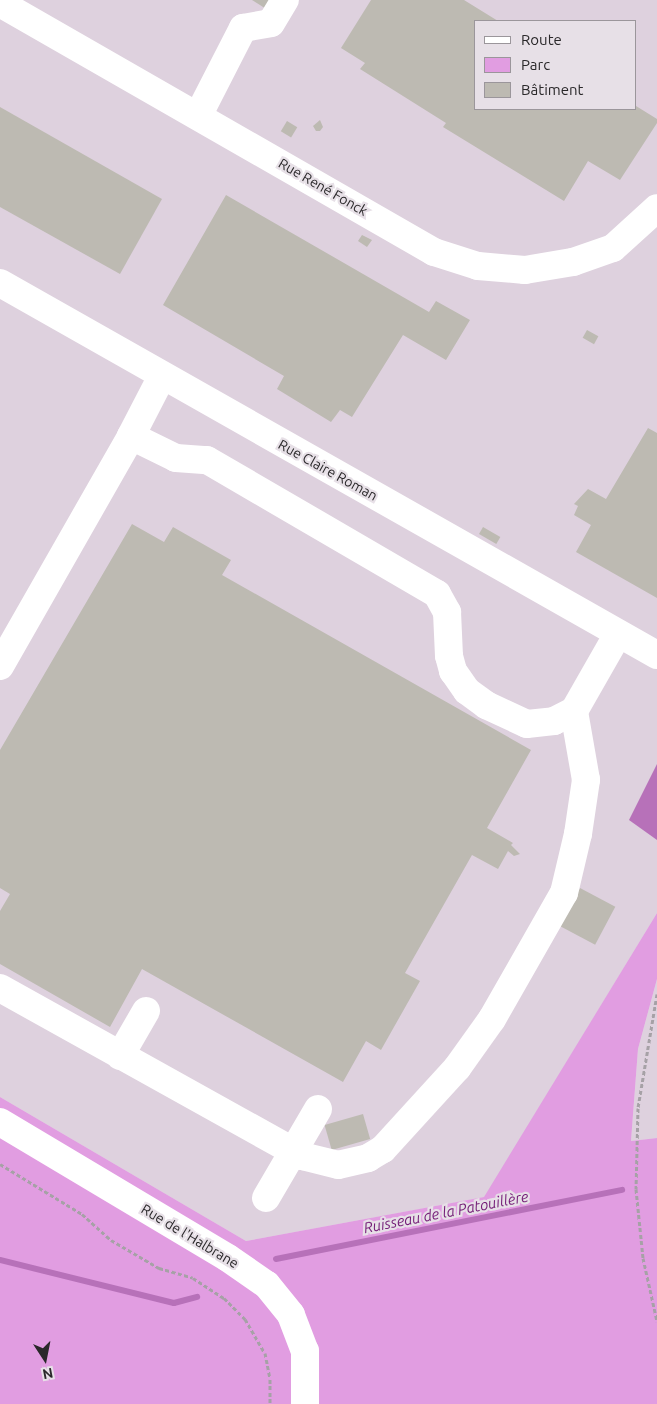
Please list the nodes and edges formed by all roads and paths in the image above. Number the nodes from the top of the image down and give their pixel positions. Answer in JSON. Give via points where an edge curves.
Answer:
{"nodes":[{"id":1,"x":284,"y":0,"type":"edge"},
{"id":2,"x":1,"y":2,"type":"edge"},
{"id":3,"x":198,"y":116,"type":"junction"},
{"id":4,"x":657,"y":208,"type":"edge"},
{"id":5,"x":0,"y":283,"type":"edge"},
{"id":6,"x":162,"y":376,"type":"junction"},
{"id":7,"x":131,"y":436,"type":"junction"},
{"id":8,"x":22,"y":628,"type":"junction"},
{"id":9,"x":618,"y":634,"type":"junction"},
{"id":10,"x":0,"y":644,"type":"edge"},
{"id":11,"x":657,"y":655,"type":"edge"},
{"id":12,"x":0,"y":666,"type":"edge"},
{"id":13,"x":574,"y":711,"type":"junction"},
{"id":14,"x":0,"y":988,"type":"edge"},
{"id":15,"x":657,"y":994,"type":"edge"},
{"id":16,"x":146,"y":1012,"type":"dead end"},
{"id":17,"x":120,"y":1056,"type":"junction"},
{"id":18,"x":318,"y":1109,"type":"dead end"},
{"id":19,"x":0,"y":1122,"type":"edge"},
{"id":20,"x":293,"y":1151,"type":"junction"},
{"id":21,"x":0,"y":1164,"type":"edge"},
{"id":22,"x":266,"y":1198,"type":"dead end"},
{"id":23,"x":657,"y":1321,"type":"edge"},
{"id":24,"x":270,"y":1404,"type":"edge"},
{"id":25,"x":305,"y":1404,"type":"edge"}],
"edges":[{"from":1,"to":3,"type":"street","via":[[271,23],[243,28]]},
{"from":2,"to":3,"type":"street","name":"Rue René Fonck"},
{"from":3,"to":4,"type":"street","name":"Rue René Fonck","via":[[434,252],[478,266],[525,270],[573,262],[613,248]]},
{"from":5,"to":6,"type":"street","name":"Rue Claire Roman"},
{"from":6,"to":7,"type":"street"},
{"from":6,"to":9,"type":"street","name":"Rue Claire Roman"},
{"from":7,"to":8,"type":"street"},
{"from":7,"to":13,"type":"street","via":[[176,458],[207,460],[437,594],[447,612],[453,671],[467,691],[486,705],[527,724],[554,721]]},
{"from":8,"to":10,"type":"street"},
{"from":8,"to":12,"type":"street"},
{"from":9,"to":11,"type":"street","name":"Rue Claire Roman"},
{"from":9,"to":13,"type":"street"},
{"from":13,"to":20,"type":"street","via":[[586,780],[578,834],[564,892],[492,1019],[457,1068],[384,1149],[368,1158],[338,1166]]},
{"from":14,"to":17,"type":"street"},
{"from":15,"to":23,"type":"path","via":[[638,1108],[636,1189],[644,1258]]},
{"from":16,"to":17,"type":"street"},
{"from":17,"to":20,"type":"street"},
{"from":18,"to":20,"type":"street"},
{"from":19,"to":25,"type":"street","name":"Rue de l'Halbrane","via":[[228,1258],[267,1285],[290,1315],[305,1351]]},
{"from":20,"to":22,"type":"street"},
{"from":21,"to":24,"type":"path","via":[[82,1214],[111,1240],[160,1268],[193,1278],[224,1298],[245,1319],[265,1353]]}]}
